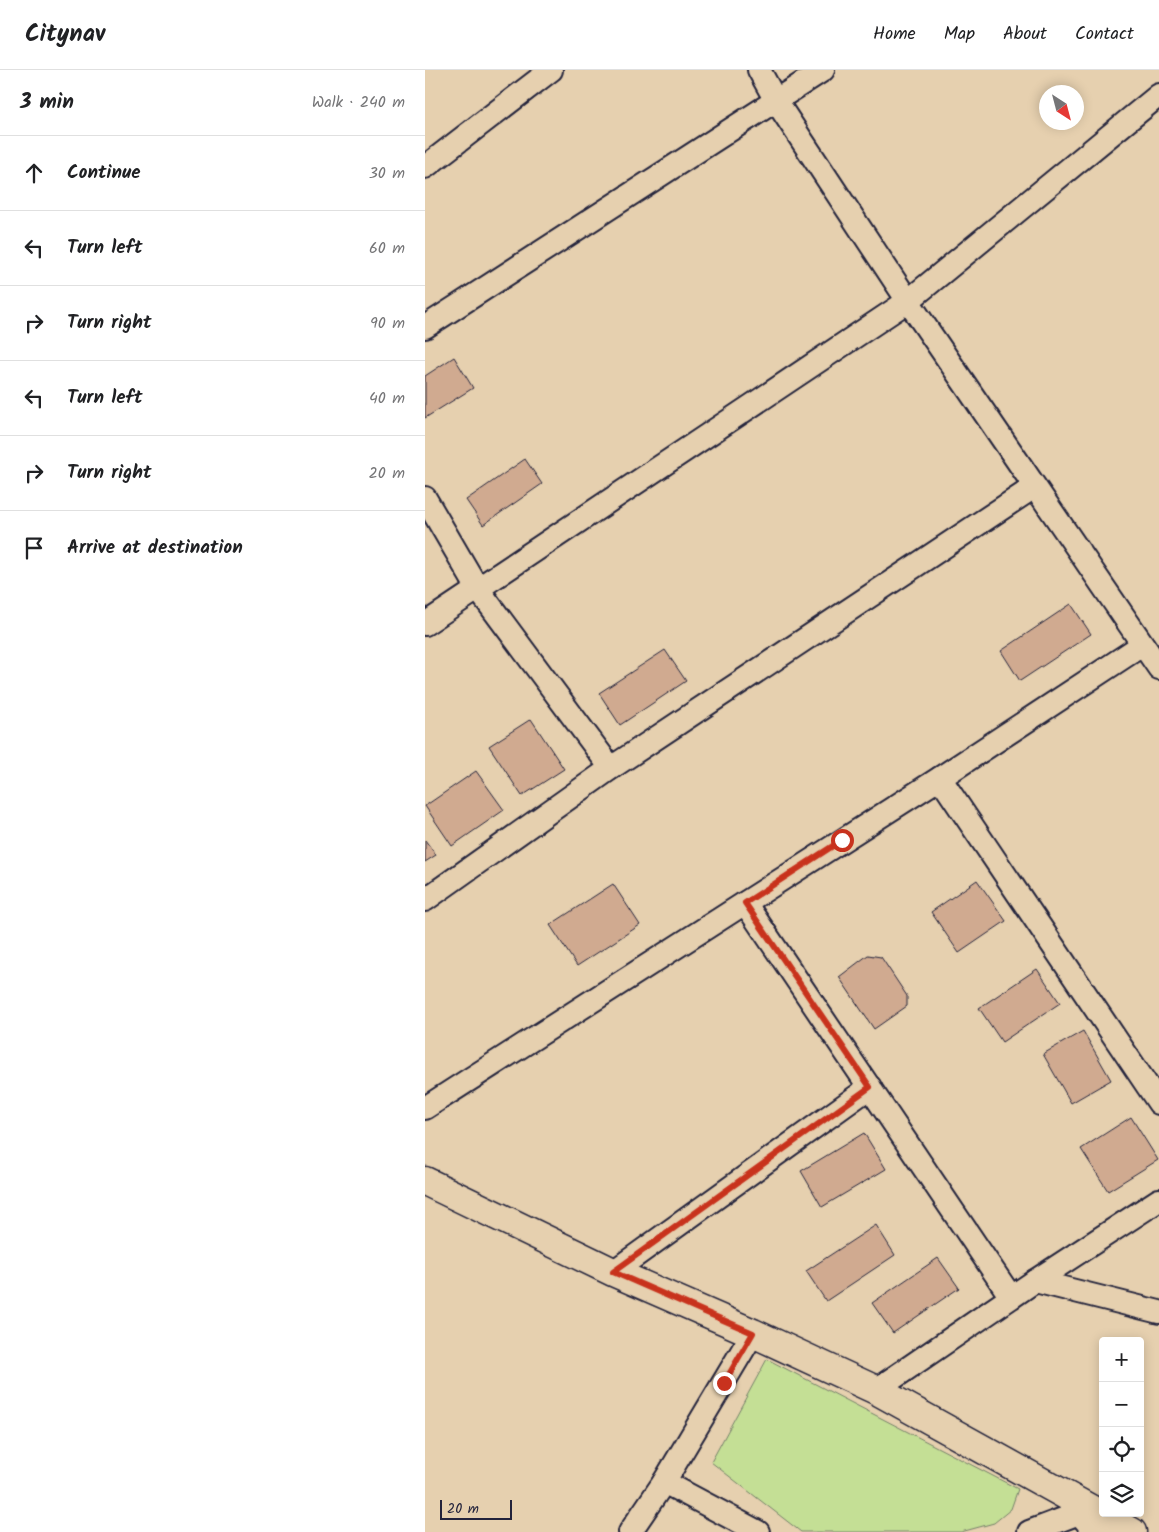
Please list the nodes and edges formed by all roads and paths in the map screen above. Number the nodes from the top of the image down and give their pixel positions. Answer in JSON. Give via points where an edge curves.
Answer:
{"nodes":[{"id":1,"x":551,"y":70,"type":"edge"},
{"id":2,"x":759,"y":70,"type":"edge"},
{"id":3,"x":823,"y":70,"type":"edge"},
{"id":4,"x":1159,"y":95,"type":"edge"},
{"id":5,"x":776,"y":101,"type":"junction"},
{"id":6,"x":425,"y":167,"type":"edge"},
{"id":7,"x":908,"y":302,"type":"junction"},
{"id":8,"x":425,"y":327,"type":"edge"},
{"id":9,"x":1034,"y":487,"type":"junction"},
{"id":10,"x":425,"y":498,"type":"edge"},
{"id":11,"x":478,"y":589,"type":"junction"},
{"id":12,"x":425,"y":624,"type":"edge"},
{"id":13,"x":1154,"y":658,"type":"edge"},
{"id":14,"x":611,"y":768,"type":"junction"},
{"id":15,"x":940,"y":778,"type":"junction"},
{"id":16,"x":425,"y":900,"type":"edge"},
{"id":17,"x":745,"y":903,"type":"junction"},
{"id":18,"x":870,"y":1087,"type":"junction"},
{"id":19,"x":1159,"y":1103,"type":"edge"},
{"id":20,"x":425,"y":1108,"type":"edge"},
{"id":21,"x":425,"y":1181,"type":"edge"},
{"id":22,"x":1159,"y":1200,"type":"edge"},
{"id":23,"x":613,"y":1272,"type":"junction"},
{"id":24,"x":1035,"y":1281,"type":"junction"},
{"id":25,"x":1011,"y":1297,"type":"junction"},
{"id":26,"x":1159,"y":1312,"type":"edge"},
{"id":27,"x":753,"y":1333,"type":"junction"},
{"id":28,"x":876,"y":1390,"type":"junction"},
{"id":29,"x":664,"y":1482,"type":"junction"},
{"id":30,"x":1081,"y":1509,"type":"junction"},
{"id":31,"x":630,"y":1532,"type":"edge"},
{"id":32,"x":758,"y":1532,"type":"edge"},
{"id":33,"x":1029,"y":1532,"type":"edge"},
{"id":34,"x":1095,"y":1532,"type":"edge"},
{"id":35,"x":1132,"y":1532,"type":"edge"}],
"edges":[{"from":1,"to":6,"type":"street"},
{"from":2,"to":5,"type":"street"},
{"from":3,"to":5,"type":"street"},
{"from":4,"to":7,"type":"street"},
{"from":5,"to":7,"type":"street"},
{"from":5,"to":8,"type":"street"},
{"from":7,"to":9,"type":"street"},
{"from":7,"to":11,"type":"street"},
{"from":9,"to":13,"type":"street"},
{"from":9,"to":14,"type":"street"},
{"from":10,"to":11,"type":"street"},
{"from":11,"to":12,"type":"street"},
{"from":11,"to":14,"type":"street"},
{"from":13,"to":15,"type":"street"},
{"from":14,"to":16,"type":"street"},
{"from":15,"to":17,"type":"street"},
{"from":15,"to":19,"type":"street"},
{"from":17,"to":18,"type":"street"},
{"from":17,"to":20,"type":"street"},
{"from":18,"to":23,"type":"street"},
{"from":18,"to":25,"type":"street"},
{"from":21,"to":23,"type":"street"},
{"from":22,"to":24,"type":"street"},
{"from":23,"to":27,"type":"street"},
{"from":24,"to":25,"type":"street"},
{"from":24,"to":26,"type":"street"},
{"from":25,"to":28,"type":"street"},
{"from":27,"to":28,"type":"street"},
{"from":27,"to":29,"type":"street"},
{"from":28,"to":30,"type":"street"},
{"from":29,"to":31,"type":"street"},
{"from":29,"to":32,"type":"street"},
{"from":30,"to":33,"type":"street"},
{"from":30,"to":34,"type":"street"},
{"from":30,"to":35,"type":"street"}]}
